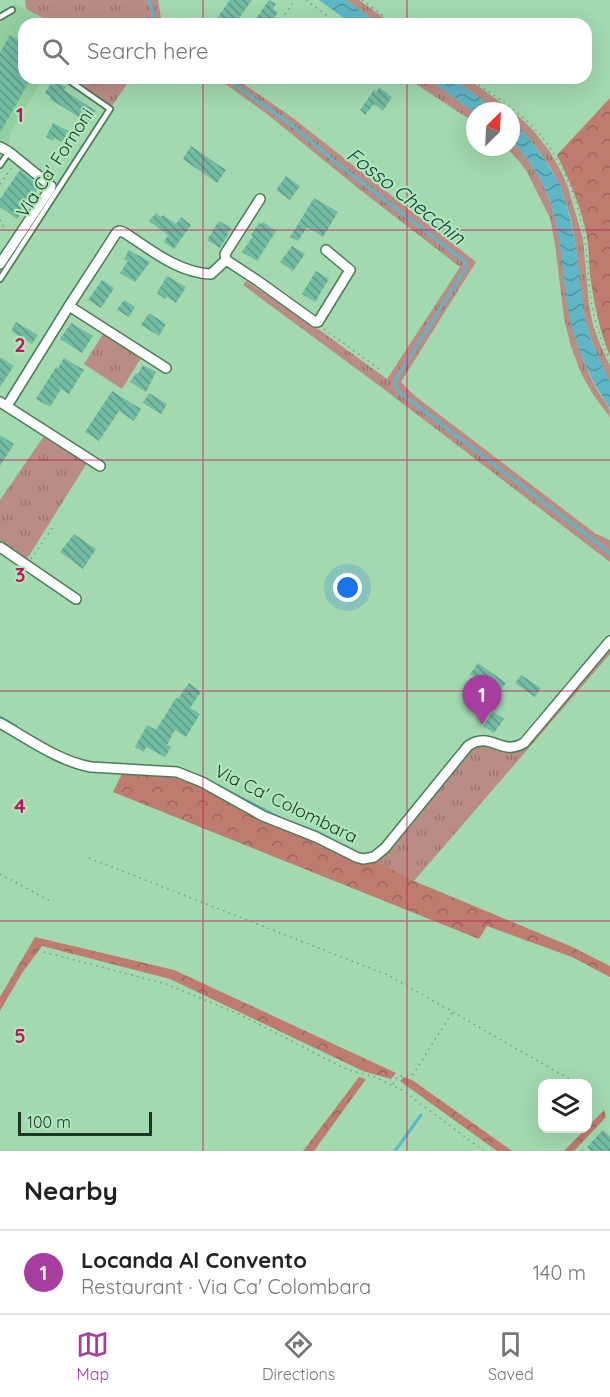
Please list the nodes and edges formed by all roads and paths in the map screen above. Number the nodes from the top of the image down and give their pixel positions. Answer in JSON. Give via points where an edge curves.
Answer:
{"nodes":[{"id":1,"x":295,"y":0,"type":"edge"},
{"id":2,"x":306,"y":0,"type":"edge"},
{"id":3,"x":362,"y":0,"type":"edge"},
{"id":4,"x":12,"y":10,"type":"dead end"},
{"id":5,"x":0,"y":16,"type":"edge"},
{"id":6,"x":282,"y":18,"type":"edge"},
{"id":7,"x":330,"y":18,"type":"edge"},
{"id":8,"x":386,"y":18,"type":"edge"},
{"id":9,"x":74,"y":84,"type":"edge"},
{"id":10,"x":477,"y":84,"type":"edge"},
{"id":11,"x":0,"y":147,"type":"edge"},
{"id":12,"x":9,"y":152,"type":"junction"},
{"id":13,"x":16,"y":163,"type":"dead end"},
{"id":14,"x":0,"y":165,"type":"edge"},
{"id":15,"x":0,"y":184,"type":"edge"},
{"id":16,"x":260,"y":199,"type":"dead end"},
{"id":17,"x":0,"y":220,"type":"edge"},
{"id":18,"x":0,"y":229,"type":"edge"},
{"id":19,"x":326,"y":250,"type":"dead end"},
{"id":20,"x":226,"y":260,"type":"junction"},
{"id":21,"x":0,"y":264,"type":"edge"},
{"id":22,"x":0,"y":279,"type":"edge"},
{"id":23,"x":69,"y":306,"type":"junction"},
{"id":24,"x":315,"y":322,"type":"junction"},
{"id":25,"x":610,"y":362,"type":"edge"},
{"id":26,"x":166,"y":368,"type":"dead end"},
{"id":27,"x":379,"y":369,"type":"dead end"},
{"id":28,"x":4,"y":404,"type":"edge"},
{"id":29,"x":100,"y":466,"type":"dead end"},
{"id":30,"x":55,"y":524,"type":"dead end"},
{"id":31,"x":0,"y":547,"type":"edge"},
{"id":32,"x":27,"y":564,"type":"junction"},
{"id":33,"x":76,"y":599,"type":"dead end"},
{"id":34,"x":610,"y":641,"type":"edge"},
{"id":35,"x":0,"y":723,"type":"edge"},
{"id":36,"x":89,"y":858,"type":"dead end"},
{"id":37,"x":0,"y":874,"type":"edge"},
{"id":38,"x":52,"y":902,"type":"dead end"},
{"id":39,"x":44,"y":952,"type":"dead end"},
{"id":40,"x":453,"y":1011,"type":"junction"},
{"id":41,"x":571,"y":1079,"type":"edge"},
{"id":42,"x":392,"y":1084,"type":"junction"},
{"id":43,"x":484,"y":1151,"type":"edge"}],
"edges":[{"from":1,"to":6,"type":"path"},
{"from":2,"to":7,"type":"path"},
{"from":3,"to":8,"type":"path"},
{"from":4,"to":5,"type":"lane"},
{"from":9,"to":22,"type":"lane","name":"Via Ca' Fornoni","via":[[110,109]]},
{"from":10,"to":25,"type":"path","via":[[543,138],[569,183],[585,239],[596,323]]},
{"from":11,"to":12,"type":"street"},
{"from":12,"to":14,"type":"lane"},
{"from":12,"to":21,"type":"street","via":[[51,186]]},
{"from":13,"to":15,"type":"path"},
{"from":16,"to":20,"type":"street","via":[[225,254]]},
{"from":17,"to":18,"type":"path"},
{"from":19,"to":24,"type":"street","via":[[350,270]]},
{"from":20,"to":23,"type":"street","via":[[211,274],[197,272],[166,260],[120,231]]},
{"from":20,"to":24,"type":"street"},
{"from":23,"to":26,"type":"street"},
{"from":23,"to":28,"type":"street"},
{"from":24,"to":27,"type":"path"},
{"from":28,"to":29,"type":"street"},
{"from":30,"to":32,"type":"path"},
{"from":31,"to":32,"type":"street"},
{"from":32,"to":33,"type":"street"},
{"from":34,"to":35,"type":"street","name":"Via Ca' Colombara","via":[[524,743],[511,748],[481,740],[468,746],[385,848],[369,858],[356,857],[263,816],[186,775],[81,765]]},
{"from":36,"to":40,"type":"path","via":[[375,970]]},
{"from":37,"to":38,"type":"path"},
{"from":39,"to":42,"type":"path","via":[[166,984],[241,1015],[338,1065]]},
{"from":40,"to":41,"type":"path"},
{"from":40,"to":42,"type":"path","via":[[414,1073],[398,1076]]},
{"from":42,"to":43,"type":"path"}]}
